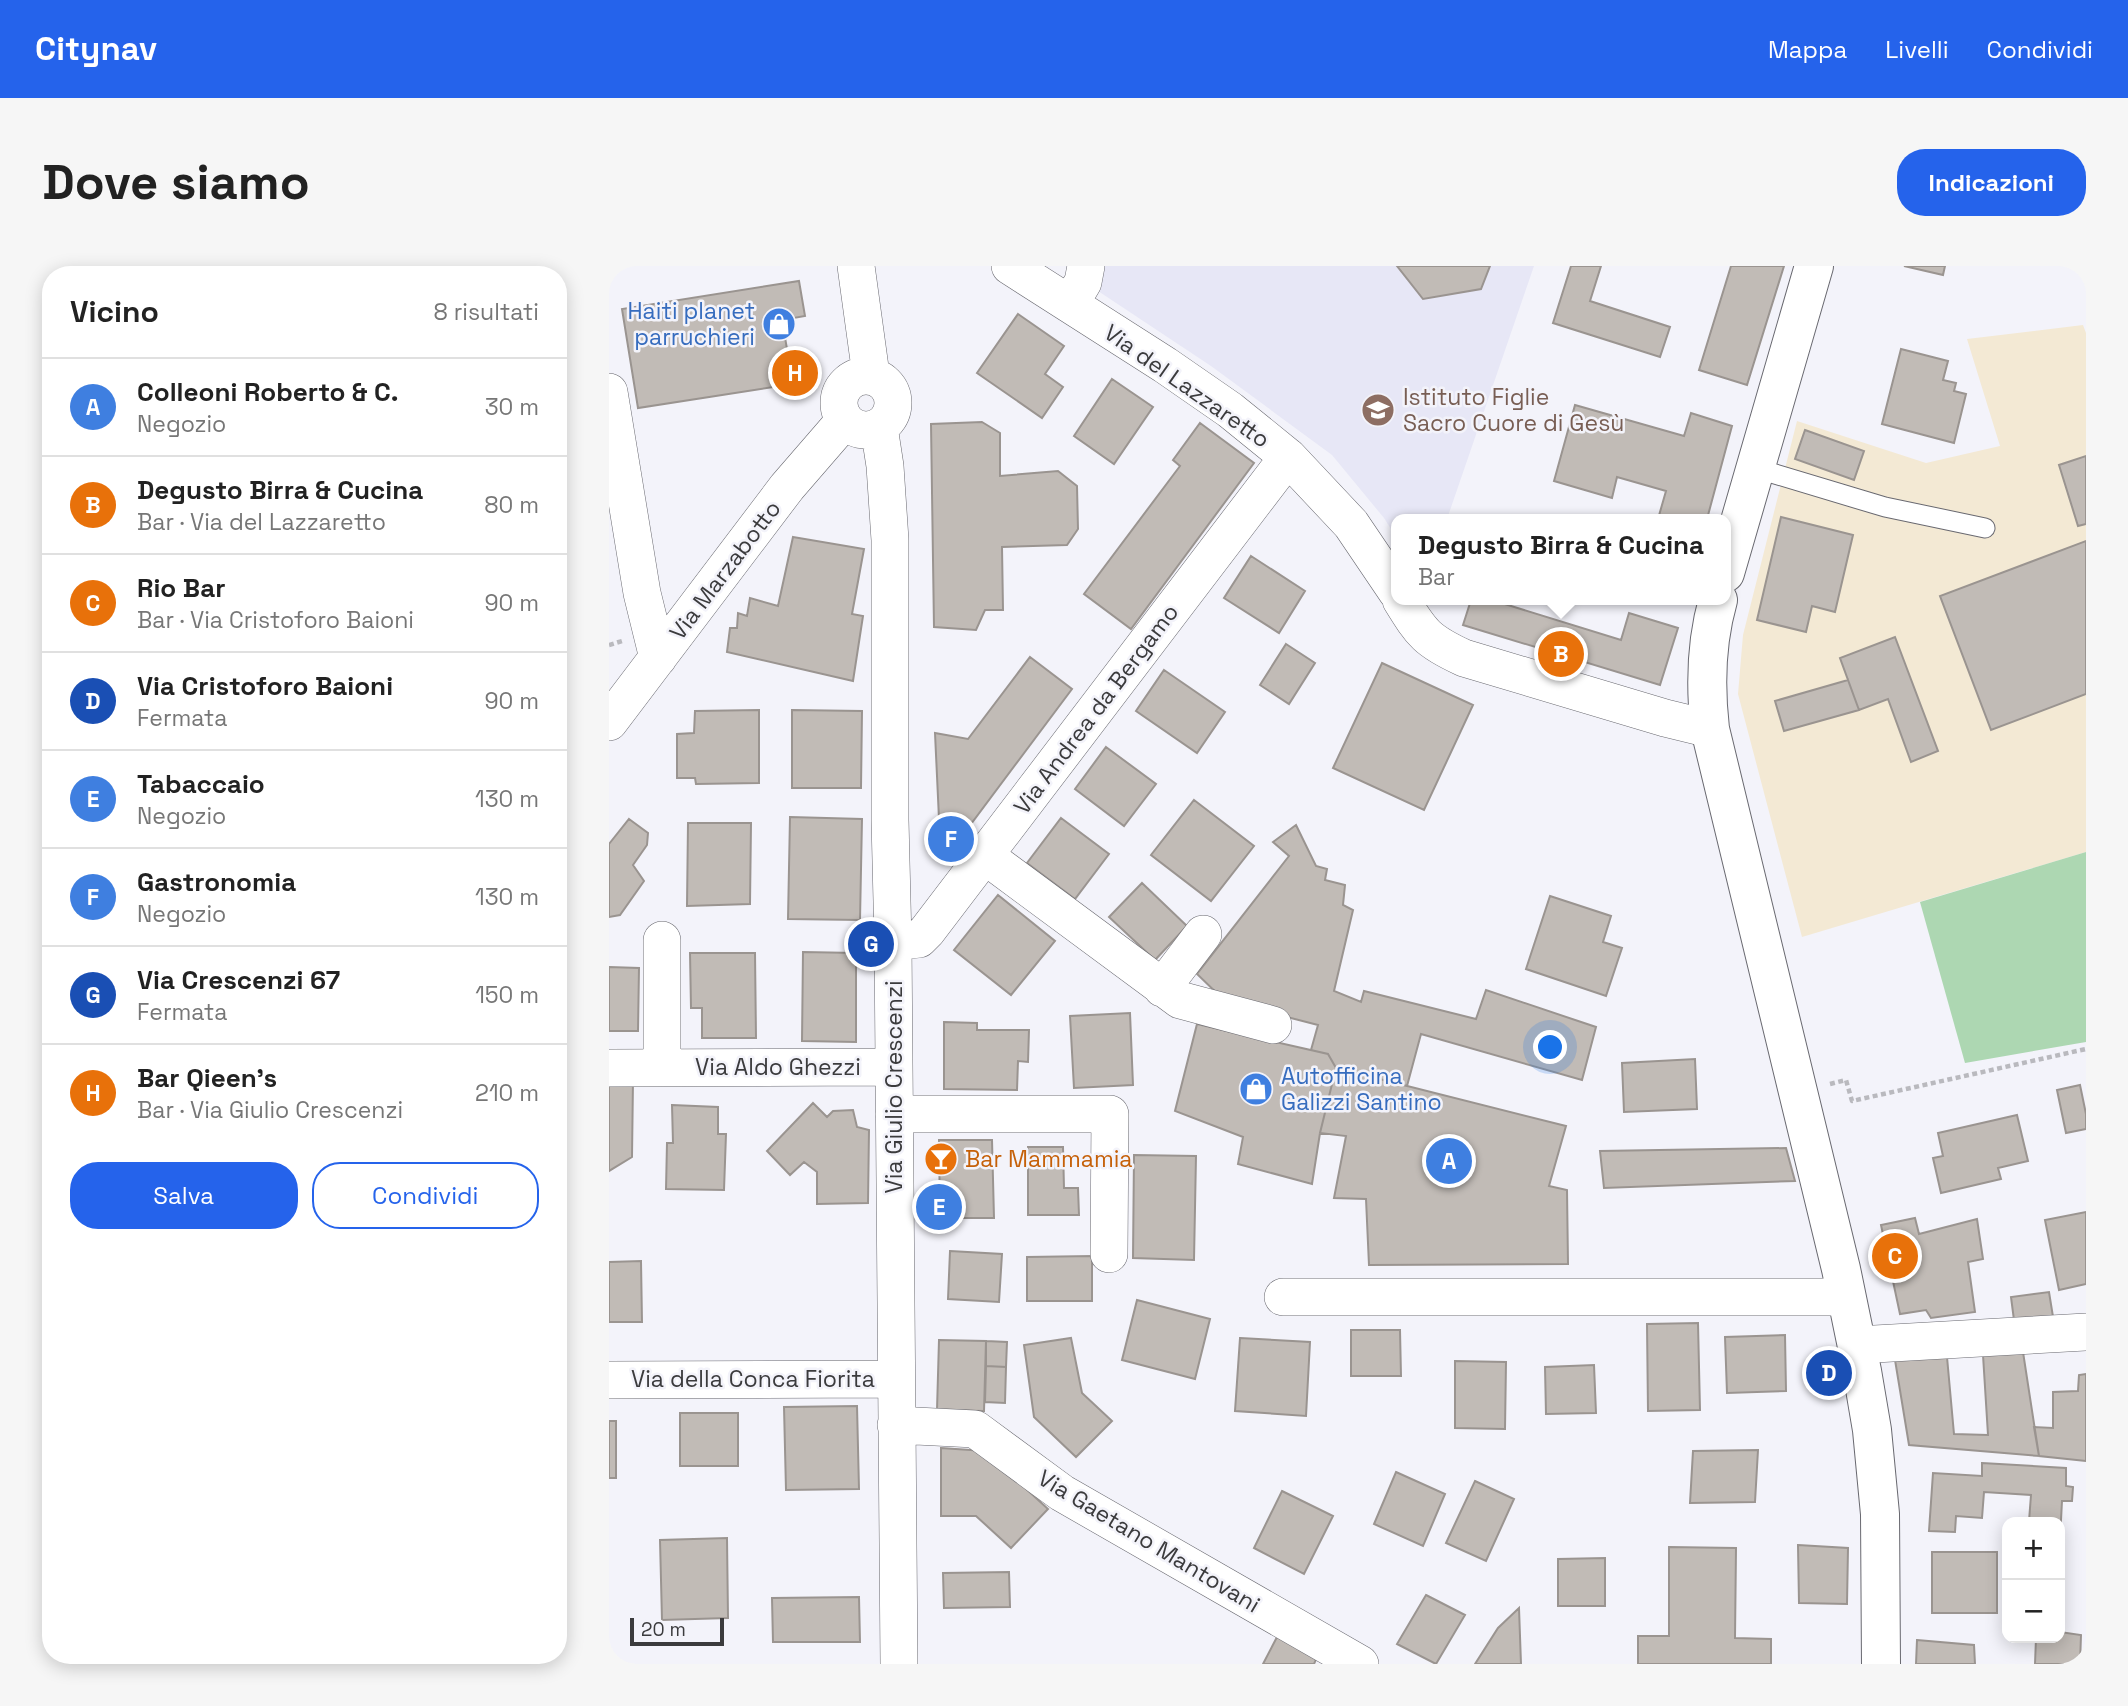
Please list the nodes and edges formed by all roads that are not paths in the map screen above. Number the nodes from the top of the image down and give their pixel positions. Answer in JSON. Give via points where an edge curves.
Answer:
{"nodes":[{"id":1,"x":856,"y":266,"type":"edge"},
{"id":2,"x":1010,"y":266,"type":"edge"},
{"id":3,"x":1086,"y":266,"type":"edge"},
{"id":4,"x":1814,"y":266,"type":"edge"},
{"id":5,"x":1070,"y":304,"type":"junction"},
{"id":6,"x":609,"y":392,"type":"edge"},
{"id":7,"x":862,"y":424,"type":"junction"},
{"id":8,"x":1288,"y":457,"type":"junction"},
{"id":9,"x":1755,"y":468,"type":"junction"},
{"id":10,"x":1985,"y":528,"type":"dead end"},
{"id":11,"x":1731,"y":552,"type":"edge"},
{"id":12,"x":1391,"y":583,"type":"edge"},
{"id":13,"x":642,"y":593,"type":"junction"},
{"id":14,"x":1404,"y":605,"type":"edge"},
{"id":15,"x":1717,"y":605,"type":"edge"},
{"id":16,"x":697,"y":607,"type":"junction"},
{"id":17,"x":659,"y":658,"type":"junction"},
{"id":18,"x":609,"y":722,"type":"edge"},
{"id":19,"x":1710,"y":729,"type":"junction"},
{"id":20,"x":984,"y":855,"type":"junction"},
{"id":21,"x":1203,"y":934,"type":"dead end"},
{"id":22,"x":661,"y":940,"type":"dead end"},
{"id":23,"x":893,"y":942,"type":"junction"},
{"id":24,"x":1162,"y":988,"type":"junction"},
{"id":25,"x":1273,"y":1026,"type":"dead end"},
{"id":26,"x":662,"y":1067,"type":"junction"},
{"id":27,"x":894,"y":1067,"type":"junction"},
{"id":28,"x":609,"y":1068,"type":"edge"},
{"id":29,"x":894,"y":1114,"type":"junction"},
{"id":30,"x":1109,"y":1254,"type":"dead end"},
{"id":31,"x":1283,"y":1297,"type":"dead end"},
{"id":32,"x":1846,"y":1297,"type":"junction"},
{"id":33,"x":2086,"y":1332,"type":"edge"},
{"id":34,"x":1857,"y":1345,"type":"junction"},
{"id":35,"x":897,"y":1379,"type":"junction"},
{"id":36,"x":609,"y":1380,"type":"edge"},
{"id":37,"x":897,"y":1425,"type":"junction"},
{"id":38,"x":898,"y":1664,"type":"edge"},
{"id":39,"x":1360,"y":1664,"type":"edge"},
{"id":40,"x":1881,"y":1664,"type":"edge"}],
"edges":[{"from":1,"to":7,"type":"street","via":[[871,375],[891,390],[894,404],[890,417]]},
{"from":2,"to":5,"type":"street","name":"Via del Lazzaretto"},
{"from":3,"to":5,"type":"street"},
{"from":4,"to":9,"type":"street"},
{"from":5,"to":8,"type":"street","name":"Via del Lazzaretto","via":[[1230,410]]},
{"from":6,"to":13,"type":"street"},
{"from":7,"to":16,"type":"street","name":"Via Marzabotto","via":[[787,487]]},
{"from":7,"to":23,"type":"street","name":"Via Giulio Crescenzi","via":[[885,466],[890,540]]},
{"from":8,"to":12,"type":"street","name":"Via del Lazzaretto","via":[[1351,524]]},
{"from":8,"to":20,"type":"street","name":"Via Andrea da Bergamo"},
{"from":9,"to":10,"type":"lane","via":[[1885,507]]},
{"from":9,"to":11,"type":"street"},
{"from":13,"to":16,"type":"street","via":[[655,606],[673,610]]},
{"from":13,"to":17,"type":"street"},
{"from":14,"to":19,"type":"street","via":[[1437,646],[1464,658]]},
{"from":15,"to":19,"type":"street","via":[[1707,659]]},
{"from":16,"to":17,"type":"street","name":"Via Marzabotto"},
{"from":17,"to":18,"type":"street","name":"Via Marzabotto"},
{"from":19,"to":32,"type":"street"},
{"from":20,"to":23,"type":"street","name":"Via Andrea da Bergamo","via":[[919,939]]},
{"from":20,"to":24,"type":"street"},
{"from":21,"to":24,"type":"street"},
{"from":22,"to":26,"type":"street","name":"Via Aldo Ghezzi"},
{"from":23,"to":27,"type":"street","name":"Via Giulio Crescenzi"},
{"from":24,"to":25,"type":"street","via":[[1180,1000]]},
{"from":26,"to":27,"type":"street","name":"Via Aldo Ghezzi"},
{"from":26,"to":28,"type":"street","name":"Via Aldo Ghezzi"},
{"from":27,"to":29,"type":"street","name":"Via Giulio Crescenzi"},
{"from":29,"to":30,"type":"street","via":[[1110,1114]]},
{"from":29,"to":35,"type":"street","name":"Via Giulio Crescenzi"},
{"from":31,"to":32,"type":"street"},
{"from":32,"to":34,"type":"street"},
{"from":33,"to":34,"type":"street"},
{"from":34,"to":40,"type":"street","via":[[1880,1514]]},
{"from":35,"to":36,"type":"street","name":"Via della Conca Fiorita"},
{"from":35,"to":37,"type":"street","name":"Via Giulio Crescenzi"},
{"from":37,"to":38,"type":"street","name":"Via Giulio Crescenzi"},
{"from":37,"to":39,"type":"street","name":"Via Gaetano Mantovani","via":[[975,1429],[1062,1493]]}]}
